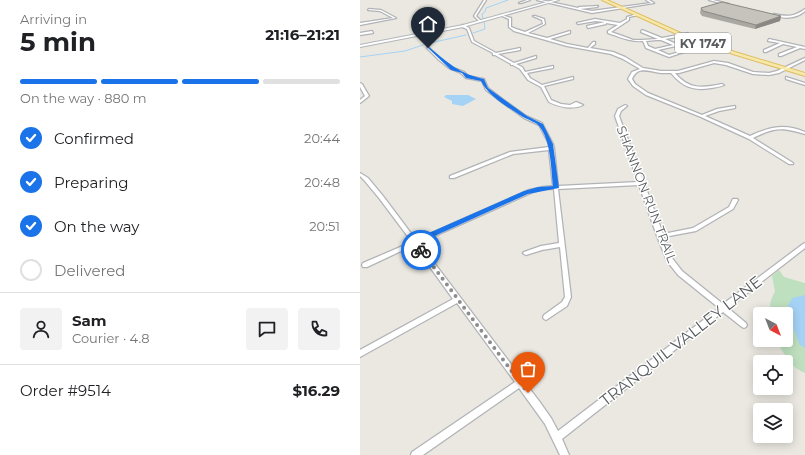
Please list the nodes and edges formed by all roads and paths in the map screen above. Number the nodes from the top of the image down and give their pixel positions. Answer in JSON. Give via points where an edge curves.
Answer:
{"nodes":[{"id":1,"x":485,"y":0,"type":"edge"},
{"id":2,"x":528,"y":0,"type":"edge"},
{"id":3,"x":538,"y":0,"type":"edge"},
{"id":4,"x":557,"y":0,"type":"edge"},
{"id":5,"x":604,"y":0,"type":"edge"},
{"id":6,"x":612,"y":0,"type":"edge"},
{"id":7,"x":647,"y":0,"type":"edge"},
{"id":8,"x":710,"y":0,"type":"edge"},
{"id":9,"x":548,"y":2,"type":"junction"},
{"id":10,"x":520,"y":3,"type":"dead end"},
{"id":11,"x":732,"y":5,"type":"edge"},
{"id":12,"x":597,"y":6,"type":"dead end"},
{"id":13,"x":627,"y":7,"type":"junction"},
{"id":14,"x":574,"y":8,"type":"junction"},
{"id":15,"x":622,"y":8,"type":"junction"},
{"id":16,"x":369,"y":10,"type":"dead end"},
{"id":17,"x":805,"y":10,"type":"edge"},
{"id":18,"x":768,"y":13,"type":"edge"},
{"id":19,"x":637,"y":15,"type":"junction"},
{"id":20,"x":501,"y":16,"type":"junction"},
{"id":21,"x":534,"y":16,"type":"dead end"},
{"id":22,"x":797,"y":16,"type":"junction"},
{"id":23,"x":802,"y":18,"type":"dead end"},
{"id":24,"x":628,"y":19,"type":"junction"},
{"id":25,"x":480,"y":21,"type":"junction"},
{"id":26,"x":607,"y":22,"type":"junction"},
{"id":27,"x":360,"y":23,"type":"edge"},
{"id":28,"x":578,"y":23,"type":"dead end"},
{"id":29,"x":619,"y":24,"type":"junction"},
{"id":30,"x":463,"y":26,"type":"junction"},
{"id":31,"x":588,"y":27,"type":"dead end"},
{"id":32,"x":642,"y":31,"type":"dead end"},
{"id":33,"x":372,"y":32,"type":"dead end"},
{"id":34,"x":569,"y":32,"type":"dead end"},
{"id":35,"x":426,"y":33,"type":"junction"},
{"id":36,"x":525,"y":33,"type":"junction"},
{"id":37,"x":360,"y":34,"type":"edge"},
{"id":38,"x":684,"y":34,"type":"junction"},
{"id":39,"x":548,"y":39,"type":"junction"},
{"id":40,"x":644,"y":40,"type":"junction"},
{"id":41,"x":659,"y":40,"type":"junction"},
{"id":42,"x":769,"y":40,"type":"dead end"},
{"id":43,"x":594,"y":43,"type":"dead end"},
{"id":44,"x":783,"y":43,"type":"junction"},
{"id":45,"x":645,"y":44,"type":"junction"},
{"id":46,"x":676,"y":45,"type":"junction"},
{"id":47,"x":360,"y":46,"type":"edge"},
{"id":48,"x":799,"y":47,"type":"junction"},
{"id":49,"x":805,"y":48,"type":"edge"},
{"id":50,"x":519,"y":49,"type":"dead end"},
{"id":51,"x":588,"y":49,"type":"junction"},
{"id":52,"x":656,"y":50,"type":"junction"},
{"id":53,"x":765,"y":51,"type":"dead end"},
{"id":54,"x":494,"y":54,"type":"junction"},
{"id":55,"x":780,"y":55,"type":"dead end"},
{"id":56,"x":535,"y":57,"type":"dead end"},
{"id":57,"x":805,"y":59,"type":"edge"},
{"id":58,"x":512,"y":64,"type":"junction"},
{"id":59,"x":552,"y":67,"type":"dead end"},
{"id":60,"x":790,"y":67,"type":"junction"},
{"id":61,"x":642,"y":69,"type":"junction"},
{"id":62,"x":785,"y":69,"type":"junction"},
{"id":63,"x":805,"y":71,"type":"edge"},
{"id":64,"x":672,"y":72,"type":"junction"},
{"id":65,"x":524,"y":73,"type":"junction"},
{"id":66,"x":805,"y":75,"type":"edge"},
{"id":67,"x":572,"y":78,"type":"dead end"},
{"id":68,"x":787,"y":78,"type":"dead end"},
{"id":69,"x":360,"y":84,"type":"edge"},
{"id":70,"x":722,"y":84,"type":"dead end"},
{"id":71,"x":805,"y":84,"type":"edge"},
{"id":72,"x":541,"y":86,"type":"junction"},
{"id":73,"x":360,"y":102,"type":"edge"},
{"id":74,"x":572,"y":105,"type":"dead end"},
{"id":75,"x":625,"y":106,"type":"dead end"},
{"id":76,"x":734,"y":107,"type":"dead end"},
{"id":77,"x":702,"y":116,"type":"junction"},
{"id":78,"x":805,"y":133,"type":"edge"},
{"id":79,"x":750,"y":138,"type":"junction"},
{"id":80,"x":552,"y":148,"type":"junction"},
{"id":81,"x":792,"y":163,"type":"dead end"},
{"id":82,"x":360,"y":174,"type":"edge"},
{"id":83,"x":452,"y":177,"type":"dead end"},
{"id":84,"x":641,"y":183,"type":"junction"},
{"id":85,"x":556,"y":188,"type":"junction"},
{"id":86,"x":735,"y":200,"type":"dead end"},
{"id":87,"x":660,"y":236,"type":"junction"},
{"id":88,"x":415,"y":242,"type":"junction"},
{"id":89,"x":562,"y":245,"type":"junction"},
{"id":90,"x":805,"y":246,"type":"edge"},
{"id":91,"x":526,"y":254,"type":"dead end"},
{"id":92,"x":365,"y":265,"type":"dead end"},
{"id":93,"x":458,"y":300,"type":"junction"},
{"id":94,"x":724,"y":308,"type":"junction"},
{"id":95,"x":546,"y":317,"type":"dead end"},
{"id":96,"x":744,"y":325,"type":"dead end"},
{"id":97,"x":360,"y":354,"type":"edge"},
{"id":98,"x":520,"y":383,"type":"junction"},
{"id":99,"x":556,"y":437,"type":"junction"},
{"id":100,"x":415,"y":455,"type":"edge"},
{"id":101,"x":565,"y":455,"type":"edge"}],
"edges":[{"from":1,"to":25,"type":"street","via":[[475,16]]},
{"from":2,"to":10,"type":"street"},
{"from":3,"to":9,"type":"street"},
{"from":4,"to":9,"type":"main road"},
{"from":5,"to":15,"type":"main road","number":"KY 1747"},
{"from":6,"to":13,"type":"main road","number":"KY 1747"},
{"from":7,"to":13,"type":"street","via":[[653,3]]},
{"from":8,"to":11,"type":"street"},
{"from":9,"to":14,"type":"street"},
{"from":9,"to":20,"type":"main road"},
{"from":12,"to":14,"type":"street"},
{"from":13,"to":15,"type":"street"},
{"from":13,"to":38,"type":"main road","number":"KY 1747"},
{"from":14,"to":15,"type":"street","via":[[594,12]]},
{"from":15,"to":19,"type":"main road","number":"KY 1747"},
{"from":16,"to":27,"type":"street","via":[[380,10],[395,18]]},
{"from":17,"to":22,"type":"street"},
{"from":18,"to":22,"type":"street"},
{"from":19,"to":24,"type":"street"},
{"from":19,"to":38,"type":"main road","number":"KY 1747"},
{"from":20,"to":25,"type":"main road"},
{"from":20,"to":36,"type":"street","via":[[510,19],[509,25],[512,28]]},
{"from":21,"to":36,"type":"street","via":[[543,20],[544,24]]},
{"from":22,"to":23,"type":"street"},
{"from":24,"to":26,"type":"street"},
{"from":24,"to":29,"type":"street"},
{"from":25,"to":30,"type":"main road"},
{"from":26,"to":28,"type":"street","via":[[595,20]]},
{"from":26,"to":29,"type":"street"},
{"from":26,"to":31,"type":"street"},
{"from":29,"to":40,"type":"street","via":[[609,32],[628,39]]},
{"from":30,"to":35,"type":"main road"},
{"from":30,"to":54,"type":"street","via":[[468,29],[474,41]]},
{"from":32,"to":41,"type":"street"},
{"from":33,"to":37,"type":"street"},
{"from":34,"to":39,"type":"street"},
{"from":35,"to":47,"type":"main road"},
{"from":35,"to":80,"type":"street","via":[[431,38],[428,40],[428,48],[452,69],[464,72],[468,77],[483,80],[487,89],[504,102],[525,117],[541,124]]},
{"from":36,"to":39,"type":"street"},
{"from":38,"to":41,"type":"street"},
{"from":38,"to":60,"type":"main road","number":"KY 1747"},
{"from":38,"to":62,"type":"main road","number":"KY 1747"},
{"from":39,"to":51,"type":"street"},
{"from":40,"to":41,"type":"street"},
{"from":40,"to":45,"type":"street"},
{"from":41,"to":45,"type":"street"},
{"from":41,"to":46,"type":"street"},
{"from":42,"to":44,"type":"street"},
{"from":43,"to":51,"type":"street"},
{"from":44,"to":48,"type":"street"},
{"from":44,"to":53,"type":"street"},
{"from":45,"to":52,"type":"street"},
{"from":46,"to":52,"type":"street"},
{"from":46,"to":52,"type":"street","via":[[689,50],[669,56]]},
{"from":48,"to":49,"type":"street"},
{"from":48,"to":55,"type":"street"},
{"from":50,"to":54,"type":"street"},
{"from":51,"to":61,"type":"street","via":[[615,54]]},
{"from":54,"to":58,"type":"street"},
{"from":56,"to":58,"type":"street"},
{"from":57,"to":60,"type":"street"},
{"from":58,"to":65,"type":"street","via":[[521,68]]},
{"from":59,"to":65,"type":"street"},
{"from":60,"to":62,"type":"street"},
{"from":60,"to":63,"type":"main road","number":"KY 1747"},
{"from":61,"to":64,"type":"street"},
{"from":61,"to":77,"type":"street","via":[[630,77],[636,88],[652,97]]},
{"from":62,"to":64,"type":"street","via":[[763,74],[711,62]]},
{"from":62,"to":66,"type":"main road","number":"KY 1747"},
{"from":64,"to":70,"type":"street","via":[[680,82],[690,86],[703,88]]},
{"from":65,"to":72,"type":"street"},
{"from":67,"to":72,"type":"street"},
{"from":68,"to":71,"type":"street"},
{"from":69,"to":73,"type":"street","via":[[367,96]]},
{"from":72,"to":74,"type":"street","via":[[550,101]]},
{"from":75,"to":84,"type":"street","name":"SHANNON RUN TRAIL","via":[[619,110],[617,116]]},
{"from":76,"to":77,"type":"street"},
{"from":77,"to":79,"type":"street"},
{"from":78,"to":79,"type":"street","via":[[791,128],[776,127]]},
{"from":79,"to":81,"type":"street"},
{"from":80,"to":83,"type":"street","via":[[512,153]]},
{"from":80,"to":85,"type":"street"},
{"from":82,"to":88,"type":"street","via":[[366,178]]},
{"from":84,"to":85,"type":"street"},
{"from":84,"to":87,"type":"street","name":"SHANNON RUN TRAIL"},
{"from":85,"to":88,"type":"street","via":[[526,193]]},
{"from":85,"to":89,"type":"street"},
{"from":86,"to":87,"type":"street","via":[[731,208],[694,230]]},
{"from":87,"to":94,"type":"street","name":"SHANNON RUN TRAIL","via":[[673,267]]},
{"from":88,"to":92,"type":"street"},
{"from":88,"to":93,"type":"street"},
{"from":89,"to":91,"type":"street","via":[[536,249]]},
{"from":89,"to":95,"type":"street","via":[[567,300]]},
{"from":90,"to":94,"type":"street","name":"TRANQUIL VALLEY LANE"},
{"from":93,"to":97,"type":"street"},
{"from":93,"to":98,"type":"street"},
{"from":94,"to":96,"type":"street","name":"SHANNON RUN TRAIL"},
{"from":94,"to":99,"type":"street","name":"TRANQUIL VALLEY LANE"},
{"from":98,"to":99,"type":"street"},
{"from":98,"to":100,"type":"street"},
{"from":99,"to":101,"type":"street"}]}
